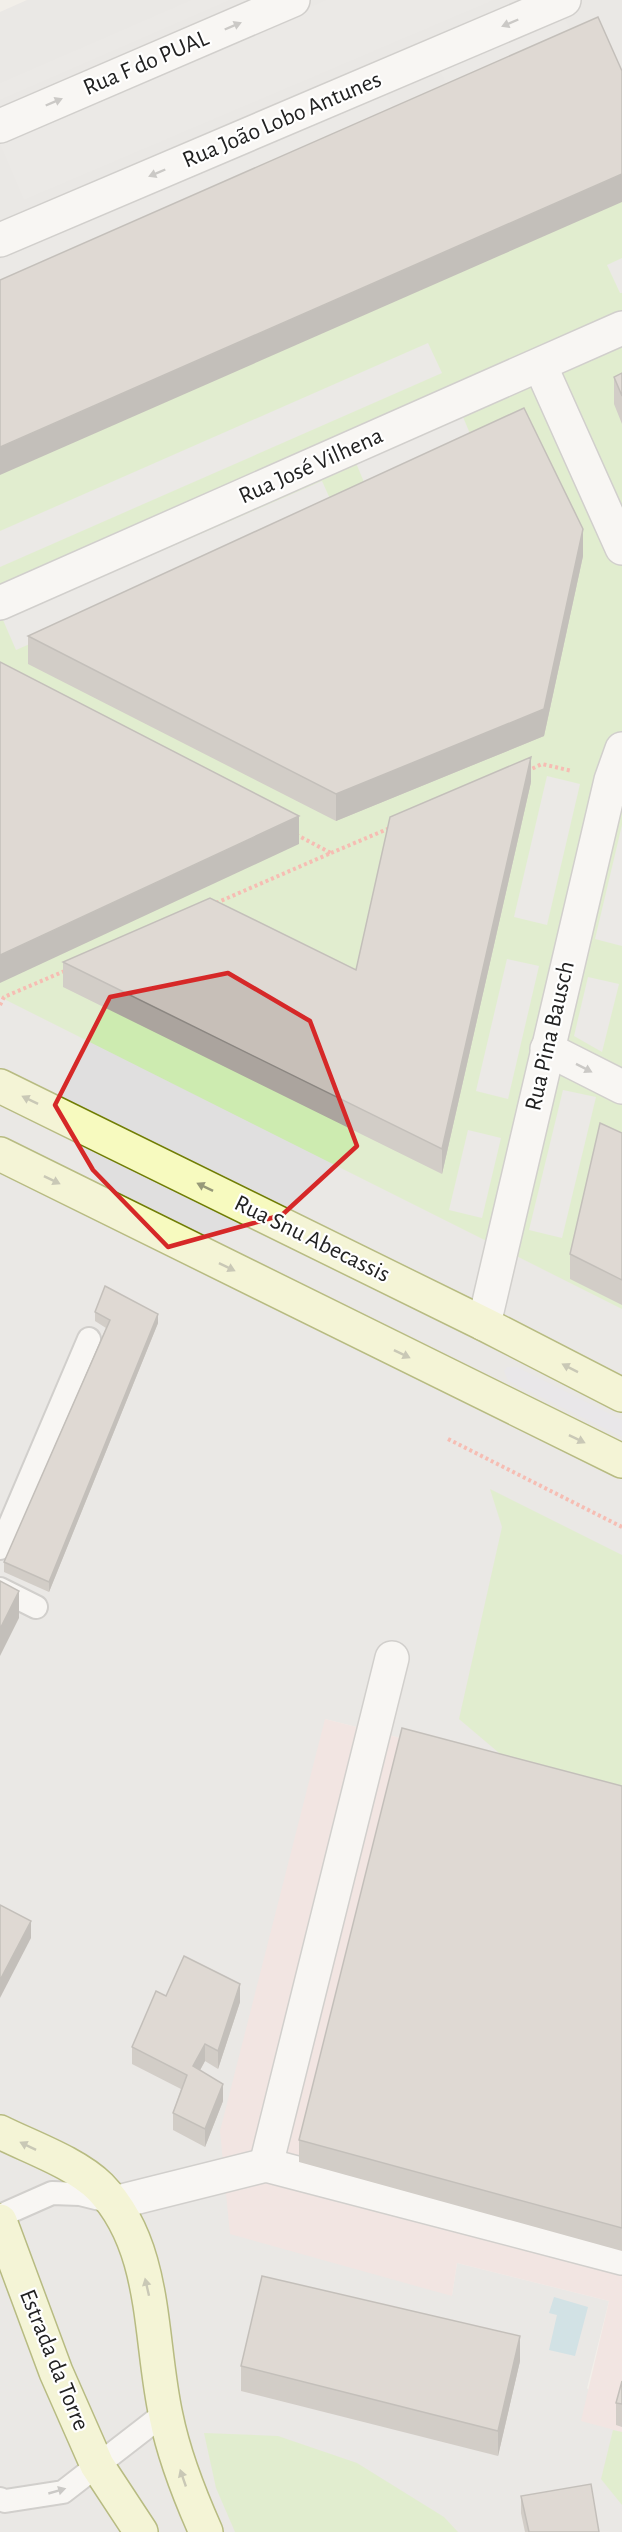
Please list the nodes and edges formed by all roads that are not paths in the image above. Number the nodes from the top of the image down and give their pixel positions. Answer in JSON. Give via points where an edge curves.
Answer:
{"nodes":[{"id":1,"x":292,"y":0,"type":"edge"},
{"id":2,"x":564,"y":0,"type":"edge"},
{"id":3,"x":0,"y":126,"type":"edge"},
{"id":4,"x":3,"y":229,"type":"edge"},
{"id":5,"x":622,"y":328,"type":"edge"},
{"id":6,"x":540,"y":365,"type":"junction"},
{"id":7,"x":622,"y":549,"type":"edge"},
{"id":8,"x":0,"y":603,"type":"edge"},
{"id":9,"x":622,"y":749,"type":"edge"},
{"id":10,"x":547,"y":1048,"type":"junction"},
{"id":11,"x":0,"y":1086,"type":"edge"},
{"id":12,"x":622,"y":1087,"type":"edge"},
{"id":13,"x":0,"y":1154,"type":"edge"},
{"id":14,"x":484,"y":1324,"type":"junction"},
{"id":15,"x":89,"y":1339,"type":"dead end"},
{"id":16,"x":622,"y":1395,"type":"edge"},
{"id":17,"x":622,"y":1461,"type":"edge"},
{"id":18,"x":0,"y":1548,"type":"edge"},
{"id":19,"x":0,"y":1589,"type":"edge"},
{"id":20,"x":36,"y":1607,"type":"dead end"},
{"id":21,"x":392,"y":1658,"type":"dead end"},
{"id":22,"x":0,"y":2132,"type":"edge"},
{"id":23,"x":266,"y":2165,"type":"junction"},
{"id":24,"x":114,"y":2203,"type":"junction"},
{"id":25,"x":0,"y":2216,"type":"edge"},
{"id":26,"x":0,"y":2221,"type":"edge"},
{"id":27,"x":622,"y":2258,"type":"edge"},
{"id":28,"x":165,"y":2413,"type":"junction"},
{"id":29,"x":97,"y":2465,"type":"junction"},
{"id":30,"x":0,"y":2499,"type":"edge"},
{"id":31,"x":141,"y":2532,"type":"edge"},
{"id":32,"x":206,"y":2532,"type":"edge"}],
"edges":[{"from":3,"to":1,"type":"street","name":"Rua F do PUAL","one_way":true},
{"from":2,"to":4,"type":"street","name":"Rua João Lobo Antunes","one_way":true},
{"from":5,"to":6,"type":"street","name":"Rua José Vilhena"},
{"from":6,"to":7,"type":"street"},
{"from":6,"to":8,"type":"street","name":"Rua José Vilhena"},
{"from":9,"to":10,"type":"street","name":"Rua Pina Bausch"},
{"from":10,"to":12,"type":"street","one_way":true},
{"from":10,"to":14,"type":"street","name":"Rua Pina Bausch"},
{"from":14,"to":11,"type":"street","name":"Rua Snu Abecassis","one_way":true},
{"from":13,"to":17,"type":"street","one_way":true},
{"from":16,"to":14,"type":"street","name":"Rua Snu Abecassis","one_way":true},
{"from":15,"to":18,"type":"lane"},
{"from":19,"to":20,"type":"lane"},
{"from":21,"to":23,"type":"street"},
{"from":24,"to":22,"type":"street","one_way":true,"via":[[81,2172]]},
{"from":23,"to":24,"type":"street"},
{"from":23,"to":27,"type":"street"},
{"from":24,"to":25,"type":"lane","via":[[80,2194],[52,2193]]},
{"from":28,"to":24,"type":"street","one_way":true,"via":[[141,2261]]},
{"from":26,"to":29,"type":"street","name":"Estrada da Torre","via":[[56,2373]]},
{"from":28,"to":29,"type":"lane","name":"Estrada da Torre"},
{"from":32,"to":28,"type":"street","one_way":true,"via":[[186,2485]]},
{"from":30,"to":29,"type":"lane","name":"Estrada da Torre","one_way":true,"via":[[63,2492]]},
{"from":29,"to":31,"type":"street","name":"Estrada da Torre"}]}
